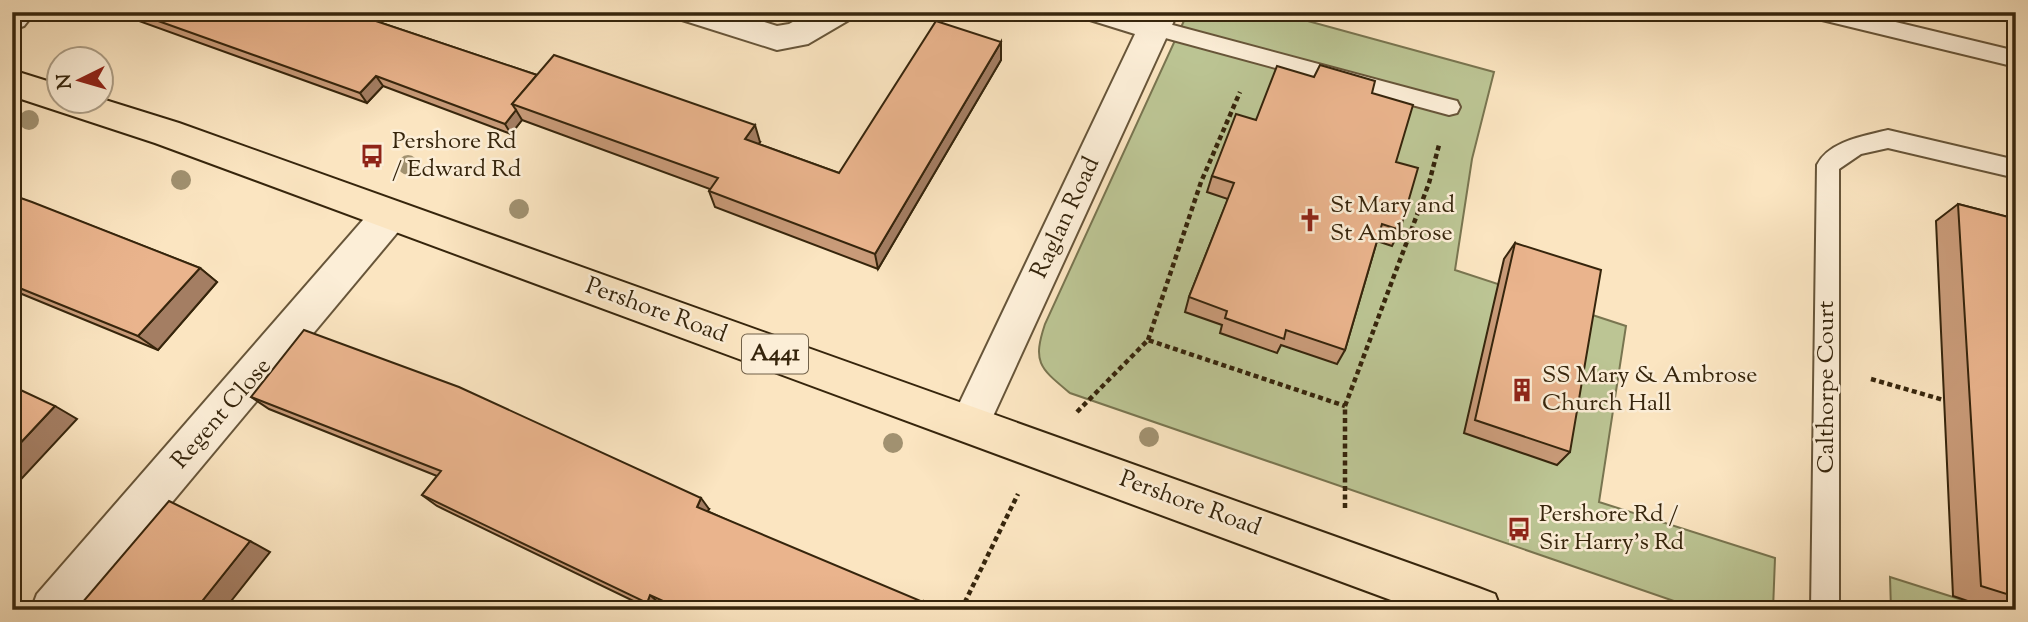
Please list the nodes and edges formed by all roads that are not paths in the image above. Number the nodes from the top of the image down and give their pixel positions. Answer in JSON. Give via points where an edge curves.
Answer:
{"nodes":[{"id":1,"x":19,"y":12,"type":"edge"},
{"id":2,"x":694,"y":12,"type":"edge"},
{"id":3,"x":838,"y":12,"type":"edge"},
{"id":4,"x":1101,"y":12,"type":"edge"},
{"id":5,"x":1822,"y":12,"type":"edge"},
{"id":6,"x":12,"y":18,"type":"edge"},
{"id":7,"x":1158,"y":20,"type":"edge"},
{"id":8,"x":2016,"y":59,"type":"edge"},
{"id":9,"x":12,"y":83,"type":"edge"},
{"id":10,"x":46,"y":94,"type":"edge"},
{"id":11,"x":1448,"y":107,"type":"road end"},
{"id":12,"x":114,"y":116,"type":"edge"},
{"id":13,"x":2016,"y":169,"type":"edge"},
{"id":14,"x":389,"y":216,"type":"junction"},
{"id":15,"x":970,"y":423,"type":"junction"},
{"id":16,"x":53,"y":610,"type":"edge"},
{"id":17,"x":1479,"y":610,"type":"edge"},
{"id":18,"x":1825,"y":610,"type":"edge"}],
"edges":[{"from":1,"to":6,"type":"street"},
{"from":2,"to":3,"type":"street","via":[[777,38],[796,35]]},
{"from":4,"to":7,"type":"street"},
{"from":5,"to":8,"type":"lane"},
{"from":7,"to":11,"type":"lane","via":[[1256,55]]},
{"from":7,"to":15,"type":"street","name":"Raglan Road"},
{"from":9,"to":10,"type":"main road"},
{"from":12,"to":14,"type":"main road","name":"Pershore Road","number":"A441"},
{"from":13,"to":18,"type":"lane","name":"Calthorpe Court","via":[[1888,139],[1855,147],[1828,164]]},
{"from":14,"to":15,"type":"main road","name":"Pershore Road","number":"A441"},
{"from":14,"to":16,"type":"street","name":"Regent Close"},
{"from":15,"to":17,"type":"main road","name":"Pershore Road","number":"A441"}]}
